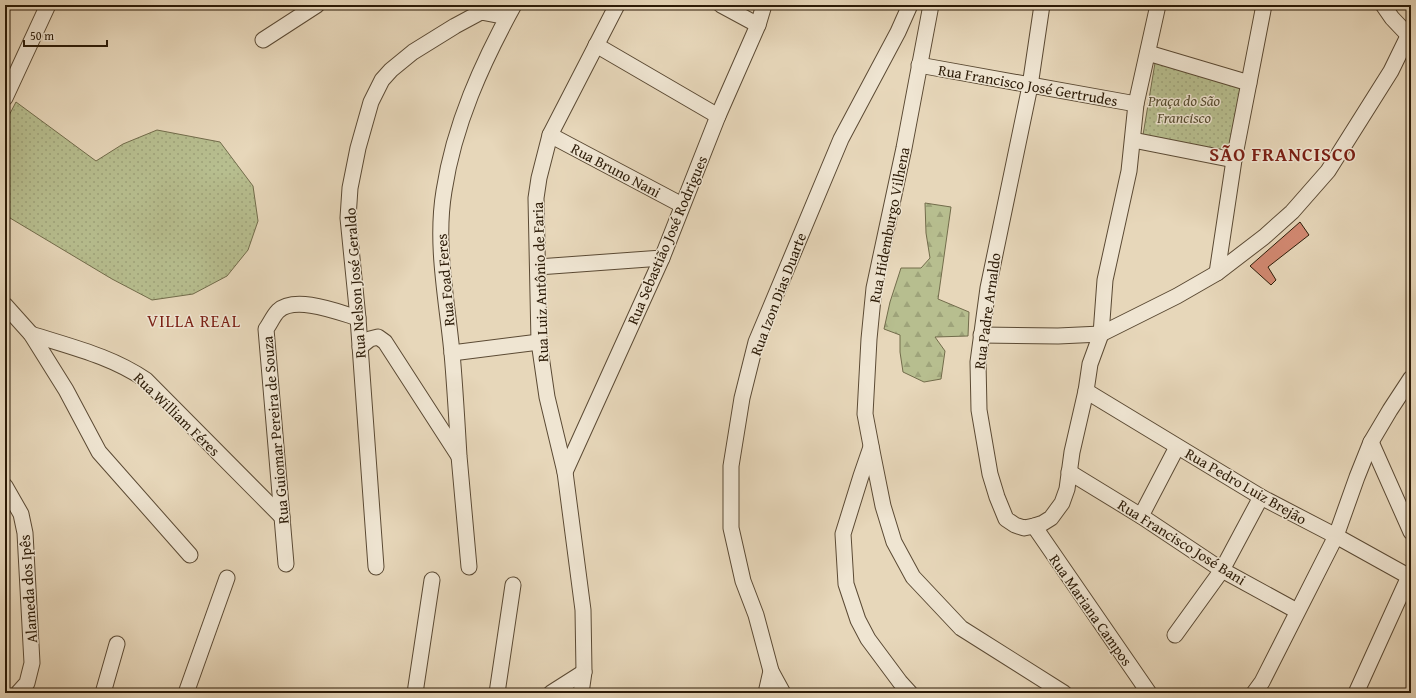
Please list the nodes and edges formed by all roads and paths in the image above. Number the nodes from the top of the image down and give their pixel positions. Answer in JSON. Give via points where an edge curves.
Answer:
{"nodes":[{"id":1,"x":48,"y":5,"type":"edge"},
{"id":2,"x":317,"y":5,"type":"edge"},
{"id":3,"x":617,"y":5,"type":"edge"},
{"id":4,"x":722,"y":5,"type":"edge"},
{"id":5,"x":764,"y":5,"type":"edge"},
{"id":6,"x":910,"y":5,"type":"edge"},
{"id":7,"x":931,"y":5,"type":"edge"},
{"id":8,"x":1042,"y":5,"type":"edge"},
{"id":9,"x":1158,"y":5,"type":"edge"},
{"id":10,"x":1264,"y":5,"type":"edge"},
{"id":11,"x":1383,"y":5,"type":"edge"},
{"id":12,"x":511,"y":11,"type":"edge"},
{"id":13,"x":758,"y":25,"type":"junction"},
{"id":14,"x":1410,"y":35,"type":"edge"},
{"id":15,"x":263,"y":40,"type":"dead end"},
{"id":16,"x":596,"y":45,"type":"junction"},
{"id":17,"x":1148,"y":53,"type":"junction"},
{"id":18,"x":919,"y":65,"type":"junction"},
{"id":19,"x":1250,"y":83,"type":"junction"},
{"id":20,"x":1030,"y":86,"type":"junction"},
{"id":21,"x":5,"y":98,"type":"edge"},
{"id":22,"x":1136,"y":104,"type":"junction"},
{"id":23,"x":718,"y":116,"type":"junction"},
{"id":24,"x":550,"y":135,"type":"junction"},
{"id":25,"x":1133,"y":140,"type":"junction"},
{"id":26,"x":1234,"y":160,"type":"junction"},
{"id":27,"x":682,"y":205,"type":"junction"},
{"id":28,"x":662,"y":258,"type":"junction"},
{"id":29,"x":538,"y":267,"type":"junction"},
{"id":30,"x":1217,"y":273,"type":"junction"},
{"id":31,"x":5,"y":305,"type":"edge"},
{"id":32,"x":358,"y":318,"type":"junction"},
{"id":33,"x":31,"y":334,"type":"junction"},
{"id":34,"x":1101,"y":334,"type":"junction"},
{"id":35,"x":981,"y":335,"type":"junction"},
{"id":36,"x":539,"y":342,"type":"junction"},
{"id":37,"x":360,"y":347,"type":"junction"},
{"id":38,"x":452,"y":353,"type":"junction"},
{"id":39,"x":1411,"y":378,"type":"edge"},
{"id":40,"x":1086,"y":391,"type":"junction"},
{"id":41,"x":1372,"y":442,"type":"junction"},
{"id":42,"x":871,"y":446,"type":"junction"},
{"id":43,"x":1177,"y":447,"type":"junction"},
{"id":44,"x":459,"y":457,"type":"junction"},
{"id":45,"x":565,"y":472,"type":"junction"},
{"id":46,"x":1069,"y":472,"type":"junction"},
{"id":47,"x":5,"y":486,"type":"edge"},
{"id":48,"x":1261,"y":497,"type":"junction"},
{"id":49,"x":1142,"y":516,"type":"junction"},
{"id":50,"x":282,"y":517,"type":"junction"},
{"id":51,"x":1034,"y":526,"type":"junction"},
{"id":52,"x":1411,"y":532,"type":"edge"},
{"id":53,"x":1336,"y":536,"type":"junction"},
{"id":54,"x":190,"y":555,"type":"dead end"},
{"id":55,"x":286,"y":564,"type":"dead end"},
{"id":56,"x":376,"y":567,"type":"dead end"},
{"id":57,"x":469,"y":567,"type":"dead end"},
{"id":58,"x":1222,"y":570,"type":"junction"},
{"id":59,"x":1410,"y":574,"type":"edge"},
{"id":60,"x":227,"y":578,"type":"dead end"},
{"id":61,"x":432,"y":580,"type":"dead end"},
{"id":62,"x":513,"y":585,"type":"dead end"},
{"id":63,"x":1296,"y":611,"type":"junction"},
{"id":64,"x":1175,"y":635,"type":"dead end"},
{"id":65,"x":117,"y":644,"type":"dead end"},
{"id":66,"x":770,"y":671,"type":"junction"},
{"id":67,"x":584,"y":672,"type":"junction"},
{"id":68,"x":18,"y":693,"type":"edge"},
{"id":69,"x":103,"y":693,"type":"edge"},
{"id":70,"x":186,"y":693,"type":"edge"},
{"id":71,"x":415,"y":693,"type":"edge"},
{"id":72,"x":497,"y":693,"type":"edge"},
{"id":73,"x":551,"y":693,"type":"edge"},
{"id":74,"x":580,"y":693,"type":"edge"},
{"id":75,"x":766,"y":693,"type":"edge"},
{"id":76,"x":783,"y":693,"type":"edge"},
{"id":77,"x":910,"y":693,"type":"edge"},
{"id":78,"x":1064,"y":693,"type":"edge"},
{"id":79,"x":1149,"y":693,"type":"edge"},
{"id":80,"x":1254,"y":693,"type":"edge"},
{"id":81,"x":1356,"y":693,"type":"edge"}],
"edges":[{"from":1,"to":21,"type":"street"},
{"from":2,"to":15,"type":"street"},
{"from":3,"to":16,"type":"street","name":"Rua Luiz Antônio de Faria"},
{"from":4,"to":13,"type":"street"},
{"from":5,"to":13,"type":"street","name":"Rua Sebastião José Rodrigues"},
{"from":6,"to":66,"type":"street","name":"Rua Izon Dias Duarte","via":[[841,139],[756,342],[742,398],[731,466],[731,528],[743,581],[756,615]]},
{"from":7,"to":18,"type":"street","name":"Rua Hidemburgo Vilhena"},
{"from":8,"to":20,"type":"street","name":"Rua Padre Arnaldo"},
{"from":9,"to":17,"type":"street"},
{"from":10,"to":19,"type":"street"},
{"from":11,"to":14,"type":"street","via":[[1392,18]]},
{"from":12,"to":32,"type":"street","name":"Rua Nelson José Geraldo","via":[[481,12],[413,52],[382,80],[371,102],[350,188],[348,218]]},
{"from":12,"to":38,"type":"street","name":"Rua Foad Feres","via":[[471,92],[454,145],[444,191],[441,222],[442,258]]},
{"from":13,"to":23,"type":"street","name":"Rua Sebastião José Rodrigues"},
{"from":14,"to":30,"type":"street","via":[[1391,71],[1328,171],[1292,212]]},
{"from":16,"to":23,"type":"street"},
{"from":16,"to":24,"type":"street","name":"Rua Luiz Antônio de Faria"},
{"from":17,"to":19,"type":"street"},
{"from":17,"to":22,"type":"street"},
{"from":18,"to":20,"type":"street","name":"Rua Francisco José Gertrudes"},
{"from":18,"to":42,"type":"street","name":"Rua Hidemburgo Vilhena","via":[[874,288],[865,414]]},
{"from":19,"to":26,"type":"street"},
{"from":20,"to":22,"type":"street","name":"Rua Francisco José Gertrudes"},
{"from":20,"to":35,"type":"street","name":"Rua Padre Arnaldo","via":[[988,288]]},
{"from":22,"to":25,"type":"street"},
{"from":23,"to":27,"type":"street","name":"Rua Sebastião José Rodrigues"},
{"from":24,"to":27,"type":"street","name":"Rua Bruno Nani"},
{"from":24,"to":29,"type":"street","name":"Rua Luiz Antônio de Faria","via":[[536,198]]},
{"from":25,"to":26,"type":"street"},
{"from":25,"to":34,"type":"street","via":[[1129,171],[1105,280]]},
{"from":26,"to":30,"type":"street"},
{"from":27,"to":28,"type":"street","name":"Rua Sebastião José Rodrigues"},
{"from":28,"to":29,"type":"street"},
{"from":28,"to":45,"type":"street","name":"Rua Sebastião José Rodrigues"},
{"from":29,"to":36,"type":"street","name":"Rua Luiz Antônio de Faria"},
{"from":30,"to":34,"type":"street"},
{"from":31,"to":33,"type":"street"},
{"from":32,"to":37,"type":"street","name":"Rua Nelson José Geraldo"},
{"from":32,"to":50,"type":"street","name":"Rua Guiomar Pereira de Souza","via":[[312,305],[291,304],[279,311],[266,329]]},
{"from":33,"to":50,"type":"street","name":"Rua William Féres","via":[[111,360],[146,380]]},
{"from":33,"to":54,"type":"street","via":[[66,390],[99,452]]},
{"from":34,"to":35,"type":"street"},
{"from":34,"to":40,"type":"street","via":[[1090,364]]},
{"from":35,"to":51,"type":"street","name":"Rua Padre Arnaldo","via":[[978,362],[979,410],[990,474],[1006,519],[1024,528]]},
{"from":36,"to":38,"type":"street"},
{"from":36,"to":45,"type":"street","name":"Rua Luiz Antônio de Faria","via":[[547,397]]},
{"from":37,"to":44,"type":"street","via":[[370,339],[378,338],[385,342]]},
{"from":37,"to":56,"type":"street","name":"Rua Nelson José Geraldo"},
{"from":38,"to":44,"type":"street","name":"Rua Foad Feres"},
{"from":39,"to":41,"type":"street"},
{"from":40,"to":43,"type":"street","name":"Rua Pedro Luiz Brejão"},
{"from":40,"to":46,"type":"street"},
{"from":41,"to":52,"type":"street"},
{"from":41,"to":53,"type":"street"},
{"from":42,"to":77,"type":"street","via":[[843,534],[846,584],[858,620],[868,639]]},
{"from":42,"to":78,"type":"street","name":"Rua Hidemburgo Vilhena","via":[[883,506],[894,542],[913,577],[962,628]]},
{"from":43,"to":48,"type":"street","name":"Rua Pedro Luiz Brejão"},
{"from":43,"to":49,"type":"street"},
{"from":44,"to":57,"type":"street","name":"Rua Foad Feres"},
{"from":45,"to":67,"type":"street","name":"Rua Luiz Antônio de Faria","via":[[583,610]]},
{"from":46,"to":49,"type":"street","name":"Rua Francisco José Bani"},
{"from":46,"to":51,"type":"street","via":[[1062,503],[1051,518]]},
{"from":47,"to":68,"type":"street","name":"Alameda dos Ipês","via":[[21,514],[25,533],[32,663],[27,683]]},
{"from":48,"to":53,"type":"street","name":"Rua Pedro Luiz Brejão"},
{"from":48,"to":58,"type":"street"},
{"from":49,"to":58,"type":"street","name":"Rua Francisco José Bani"},
{"from":50,"to":55,"type":"street","name":"Rua Guiomar Pereira de Souza"},
{"from":51,"to":79,"type":"street","name":"Rua Mariana Campos"},
{"from":53,"to":59,"type":"street","name":"Rua Pedro Luiz Brejão"},
{"from":53,"to":63,"type":"street"},
{"from":58,"to":63,"type":"street","name":"Rua Francisco José Bani"},
{"from":58,"to":64,"type":"street"},
{"from":59,"to":81,"type":"street"},
{"from":60,"to":70,"type":"street"},
{"from":61,"to":71,"type":"street"},
{"from":62,"to":72,"type":"street"},
{"from":63,"to":80,"type":"street","via":[[1262,682]]},
{"from":65,"to":69,"type":"street"},
{"from":66,"to":75,"type":"street"},
{"from":66,"to":76,"type":"street","name":"Rua Izon Dias Duarte"},
{"from":67,"to":73,"type":"street"},
{"from":67,"to":74,"type":"street","name":"Rua Luiz Antônio de Faria"}]}
